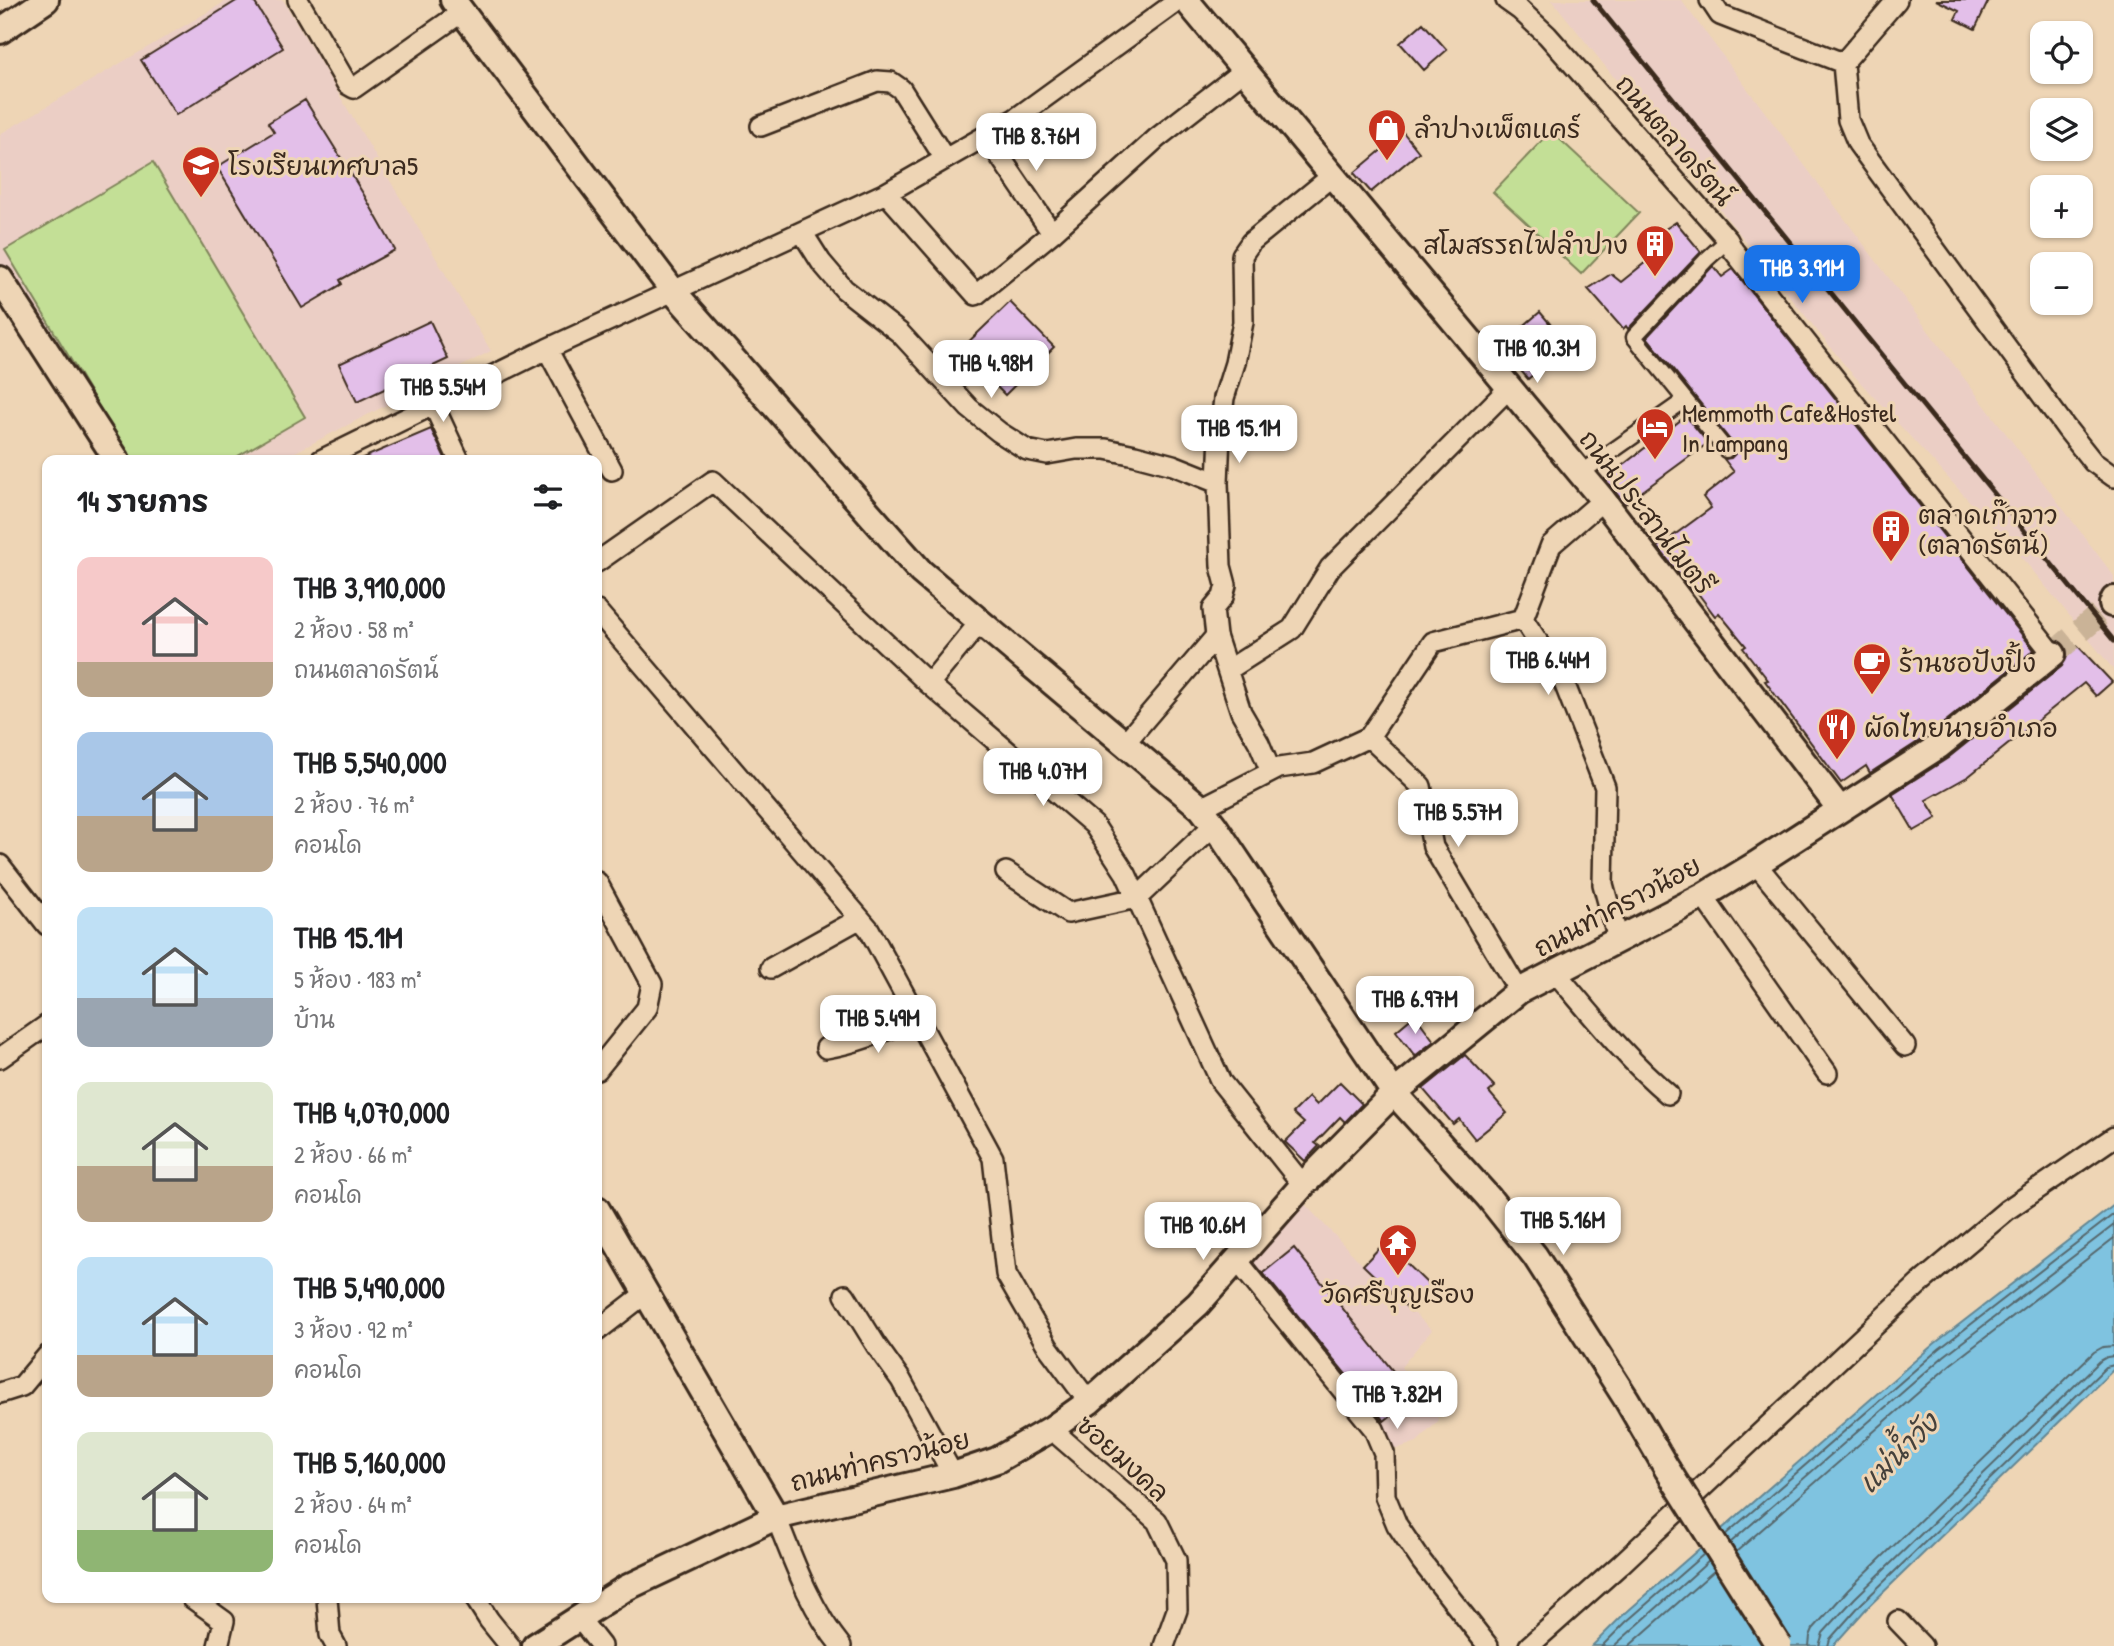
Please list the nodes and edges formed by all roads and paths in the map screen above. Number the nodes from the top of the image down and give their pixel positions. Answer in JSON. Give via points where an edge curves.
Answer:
{"nodes":[{"id":1,"x":47,"y":0,"type":"edge"},
{"id":2,"x":298,"y":0,"type":"edge"},
{"id":3,"x":1179,"y":0,"type":"edge"},
{"id":4,"x":1186,"y":0,"type":"edge"},
{"id":5,"x":1506,"y":0,"type":"edge"},
{"id":6,"x":1710,"y":0,"type":"edge"},
{"id":7,"x":1897,"y":0,"type":"edge"},
{"id":8,"x":457,"y":6,"type":"edge"},
{"id":9,"x":0,"y":31,"type":"edge"},
{"id":10,"x":1843,"y":62,"type":"junction"},
{"id":11,"x":1243,"y":71,"type":"junction"},
{"id":12,"x":761,"y":126,"type":"dead end"},
{"id":13,"x":986,"y":136,"type":"junction"},
{"id":14,"x":945,"y":159,"type":"junction"},
{"id":15,"x":1332,"y":176,"type":"junction"},
{"id":16,"x":886,"y":194,"type":"junction"},
{"id":17,"x":802,"y":232,"type":"junction"},
{"id":18,"x":1052,"y":233,"type":"junction"},
{"id":19,"x":1728,"y":240,"type":"junction"},
{"id":20,"x":0,"y":279,"type":"edge"},
{"id":21,"x":673,"y":291,"type":"junction"},
{"id":22,"x":547,"y":349,"type":"junction"},
{"id":23,"x":1509,"y":388,"type":"junction"},
{"id":24,"x":1685,"y":400,"type":"junction"},
{"id":25,"x":434,"y":406,"type":"junction"},
{"id":26,"x":1726,"y":450,"type":"dead end"},
{"id":27,"x":114,"y":455,"type":"edge"},
{"id":28,"x":331,"y":455,"type":"edge"},
{"id":29,"x":457,"y":455,"type":"edge"},
{"id":30,"x":612,"y":470,"type":"dead end"},
{"id":31,"x":1581,"y":473,"type":"junction"},
{"id":32,"x":2114,"y":477,"type":"edge"},
{"id":33,"x":1219,"y":483,"type":"junction"},
{"id":34,"x":1603,"y":500,"type":"junction"},
{"id":35,"x":602,"y":559,"type":"edge"},
{"id":36,"x":602,"y":617,"type":"edge"},
{"id":37,"x":1523,"y":619,"type":"junction"},
{"id":38,"x":980,"y":622,"type":"junction"},
{"id":39,"x":1216,"y":636,"type":"junction"},
{"id":40,"x":2053,"y":654,"type":"joint"},
{"id":41,"x":1228,"y":670,"type":"junction"},
{"id":42,"x":929,"y":684,"type":"junction"},
{"id":43,"x":1369,"y":737,"type":"junction"},
{"id":44,"x":1124,"y":744,"type":"junction"},
{"id":45,"x":1271,"y":772,"type":"junction"},
{"id":46,"x":1839,"y":808,"type":"junction"},
{"id":47,"x":1208,"y":816,"type":"junction"},
{"id":48,"x":1755,"y":864,"type":"junction"},
{"id":49,"x":0,"y":865,"type":"edge"},
{"id":50,"x":1006,"y":872,"type":"dead end"},
{"id":51,"x":602,"y":891,"type":"edge"},
{"id":52,"x":1703,"y":896,"type":"junction"},
{"id":53,"x":1137,"y":898,"type":"junction"},
{"id":54,"x":42,"y":919,"type":"edge"},
{"id":55,"x":859,"y":919,"type":"junction"},
{"id":56,"x":1618,"y":939,"type":"junction"},
{"id":57,"x":771,"y":968,"type":"dead end"},
{"id":58,"x":1556,"y":972,"type":"junction"},
{"id":59,"x":1519,"y":991,"type":"junction"},
{"id":60,"x":916,"y":1017,"type":"junction"},
{"id":61,"x":42,"y":1028,"type":"edge"},
{"id":62,"x":1905,"y":1046,"type":"dead end"},
{"id":63,"x":826,"y":1048,"type":"dead end"},
{"id":64,"x":0,"y":1058,"type":"edge"},
{"id":65,"x":602,"y":1064,"type":"edge"},
{"id":66,"x":1827,"y":1073,"type":"dead end"},
{"id":67,"x":1394,"y":1093,"type":"junction"},
{"id":68,"x":1668,"y":1094,"type":"dead end"},
{"id":69,"x":2114,"y":1138,"type":"edge"},
{"id":70,"x":1303,"y":1185,"type":"junction"},
{"id":71,"x":602,"y":1218,"type":"edge"},
{"id":72,"x":1236,"y":1259,"type":"junction"},
{"id":73,"x":646,"y":1293,"type":"junction"},
{"id":74,"x":845,"y":1295,"type":"dead end"},
{"id":75,"x":602,"y":1327,"type":"edge"},
{"id":76,"x":42,"y":1362,"type":"edge"},
{"id":77,"x":0,"y":1393,"type":"edge"},
{"id":78,"x":1089,"y":1402,"type":"junction"},
{"id":79,"x":1052,"y":1429,"type":"junction"},
{"id":80,"x":953,"y":1475,"type":"junction"},
{"id":81,"x":776,"y":1517,"type":"junction"},
{"id":82,"x":199,"y":1603,"type":"edge"},
{"id":83,"x":327,"y":1603,"type":"edge"},
{"id":84,"x":478,"y":1603,"type":"edge"},
{"id":85,"x":579,"y":1618,"type":"junction"},
{"id":86,"x":1898,"y":1621,"type":"dead end"},
{"id":87,"x":1168,"y":1644,"type":"edge"},
{"id":88,"x":218,"y":1646,"type":"edge"},
{"id":89,"x":336,"y":1646,"type":"edge"},
{"id":90,"x":510,"y":1646,"type":"edge"},
{"id":91,"x":535,"y":1646,"type":"edge"},
{"id":92,"x":601,"y":1646,"type":"edge"},
{"id":93,"x":841,"y":1646,"type":"edge"},
{"id":94,"x":1488,"y":1646,"type":"edge"},
{"id":95,"x":1529,"y":1646,"type":"edge"},
{"id":96,"x":1779,"y":1646,"type":"edge"},
{"id":97,"x":1922,"y":1646,"type":"edge"}],
"edges":[{"from":1,"to":9,"type":"street"},
{"from":2,"to":8,"type":"street","via":[[347,84],[354,88]]},
{"from":3,"to":13,"type":"street"},
{"from":4,"to":11,"type":"street","name":"ถนนประสานไมตรี"},
{"from":5,"to":19,"type":"street","name":"ถนนตลาดรัตน์","via":[[1547,35]]},
{"from":6,"to":10,"type":"street","via":[[1720,15]]},
{"from":7,"to":10,"type":"street"},
{"from":8,"to":21,"type":"street"},
{"from":10,"to":32,"type":"street","via":[[1848,120],[1858,144],[2066,428],[2093,463]]},
{"from":11,"to":15,"type":"street","name":"ถนนประสานไมตรี"},
{"from":11,"to":18,"type":"street","via":[[1157,138]]},
{"from":12,"to":14,"type":"street","via":[[877,81],[891,82],[901,89]]},
{"from":13,"to":14,"type":"street"},
{"from":13,"to":18,"type":"street"},
{"from":14,"to":16,"type":"street"},
{"from":15,"to":23,"type":"street","name":"ถนนประสานไมตรี"},
{"from":15,"to":33,"type":"street","via":[[1251,242],[1242,255],[1242,322],[1224,398]]},
{"from":16,"to":17,"type":"street"},
{"from":16,"to":18,"type":"street","via":[[975,295]]},
{"from":17,"to":21,"type":"street"},
{"from":17,"to":33,"type":"street","via":[[844,289],[900,333],[969,408],[1027,450],[1047,454],[1106,449],[1173,465]]},
{"from":19,"to":24,"type":"street","via":[[1634,337]]},
{"from":19,"to":40,"type":"street","name":"ถนนตลาดรัตน์"},
{"from":20,"to":27,"type":"street"},
{"from":21,"to":22,"type":"street"},
{"from":21,"to":38,"type":"street","via":[[921,572]]},
{"from":22,"to":25,"type":"street"},
{"from":22,"to":30,"type":"street"},
{"from":23,"to":31,"type":"street","name":"ถนนประสานไมตรี"},
{"from":23,"to":41,"type":"street","via":[[1330,568],[1292,629]]},
{"from":24,"to":26,"type":"street"},
{"from":24,"to":31,"type":"street"},
{"from":25,"to":28,"type":"street"},
{"from":25,"to":29,"type":"street"},
{"from":31,"to":34,"type":"street","name":"ถนนประสานไมตรี"},
{"from":33,"to":39,"type":"street","via":[[1221,566],[1226,584],[1213,609]]},
{"from":34,"to":37,"type":"street","via":[[1551,545]]},
{"from":34,"to":46,"type":"street","name":"ถนนประสานไมตรี"},
{"from":35,"to":42,"type":"street","via":[[713,481]]},
{"from":36,"to":55,"type":"street"},
{"from":37,"to":43,"type":"street","via":[[1433,642]]},
{"from":37,"to":56,"type":"street","via":[[1563,680],[1605,787],[1603,884]]},
{"from":38,"to":42,"type":"street"},
{"from":38,"to":44,"type":"street"},
{"from":39,"to":41,"type":"street"},
{"from":39,"to":44,"type":"street"},
{"from":40,"to":46,"type":"street","name":"ถนนท่าคราวน้อย","via":[[1939,746]]},
{"from":41,"to":45,"type":"street","via":[[1241,712]]},
{"from":42,"to":53,"type":"street","via":[[1094,825]]},
{"from":43,"to":45,"type":"street","via":[[1313,763]]},
{"from":43,"to":59,"type":"street","via":[[1420,786],[1433,847]]},
{"from":44,"to":47,"type":"street"},
{"from":45,"to":47,"type":"street"},
{"from":46,"to":48,"type":"street","name":"ถนนท่าคราวน้อย"},
{"from":47,"to":53,"type":"street"},
{"from":47,"to":67,"type":"street"},
{"from":48,"to":52,"type":"street","name":"ถนนท่าคราวน้อย"},
{"from":48,"to":62,"type":"street"},
{"from":49,"to":54,"type":"street"},
{"from":50,"to":53,"type":"street","via":[[1068,913]]},
{"from":51,"to":65,"type":"street","via":[[652,984],[647,1008]]},
{"from":52,"to":56,"type":"street","name":"ถนนท่าคราวน้อย"},
{"from":52,"to":66,"type":"street"},
{"from":53,"to":70,"type":"street","via":[[1221,1082]]},
{"from":55,"to":57,"type":"street"},
{"from":55,"to":60,"type":"street","via":[[869,929]]},
{"from":56,"to":58,"type":"street","name":"ถนนท่าคราวน้อย"},
{"from":58,"to":59,"type":"street","name":"ถนนท่าคราวน้อย"},
{"from":58,"to":68,"type":"street"},
{"from":59,"to":67,"type":"street","name":"ถนนท่าคราวน้อย"},
{"from":60,"to":63,"type":"street","via":[[864,1039]]},
{"from":60,"to":78,"type":"street","via":[[993,1158],[1006,1274],[1048,1347]]},
{"from":61,"to":64,"type":"street"},
{"from":67,"to":70,"type":"street","name":"ถนนท่าคราวน้อย"},
{"from":67,"to":96,"type":"street","bridge":true,"via":[[1535,1256]]},
{"from":69,"to":95,"type":"street","via":[[2007,1210],[1919,1284]]},
{"from":70,"to":72,"type":"street","name":"ถนนท่าคราวน้อย"},
{"from":71,"to":73,"type":"street"},
{"from":72,"to":78,"type":"street","name":"ถนนท่าคราวน้อย","via":[[1198,1304]]},
{"from":72,"to":94,"type":"street","via":[[1374,1429],[1384,1452],[1385,1496],[1397,1525]]},
{"from":73,"to":75,"type":"street"},
{"from":73,"to":81,"type":"street"},
{"from":74,"to":80,"type":"street","via":[[901,1380]]},
{"from":76,"to":77,"type":"street","via":[[23,1386]]},
{"from":78,"to":79,"type":"street","name":"ถนนท่าคราวน้อย"},
{"from":79,"to":80,"type":"street","name":"ถนนท่าคราวน้อย","via":[[997,1460]]},
{"from":79,"to":87,"type":"street","name":"ซอยมงคล","via":[[1157,1521],[1176,1560],[1177,1610]]},
{"from":80,"to":81,"type":"street","name":"ถนนท่าคราวน้อย"},
{"from":81,"to":85,"type":"street","name":"ถนนท่าคราวน้อย","via":[[626,1588]]},
{"from":81,"to":93,"type":"street","via":[[801,1580]]},
{"from":82,"to":88,"type":"street","via":[[225,1621]]},
{"from":83,"to":89,"type":"street","via":[[330,1635]]},
{"from":84,"to":90,"type":"street"},
{"from":85,"to":91,"type":"street","name":"ถนนท่าคราวน้อย"},
{"from":85,"to":92,"type":"street"},
{"from":86,"to":97,"type":"street"}]}
